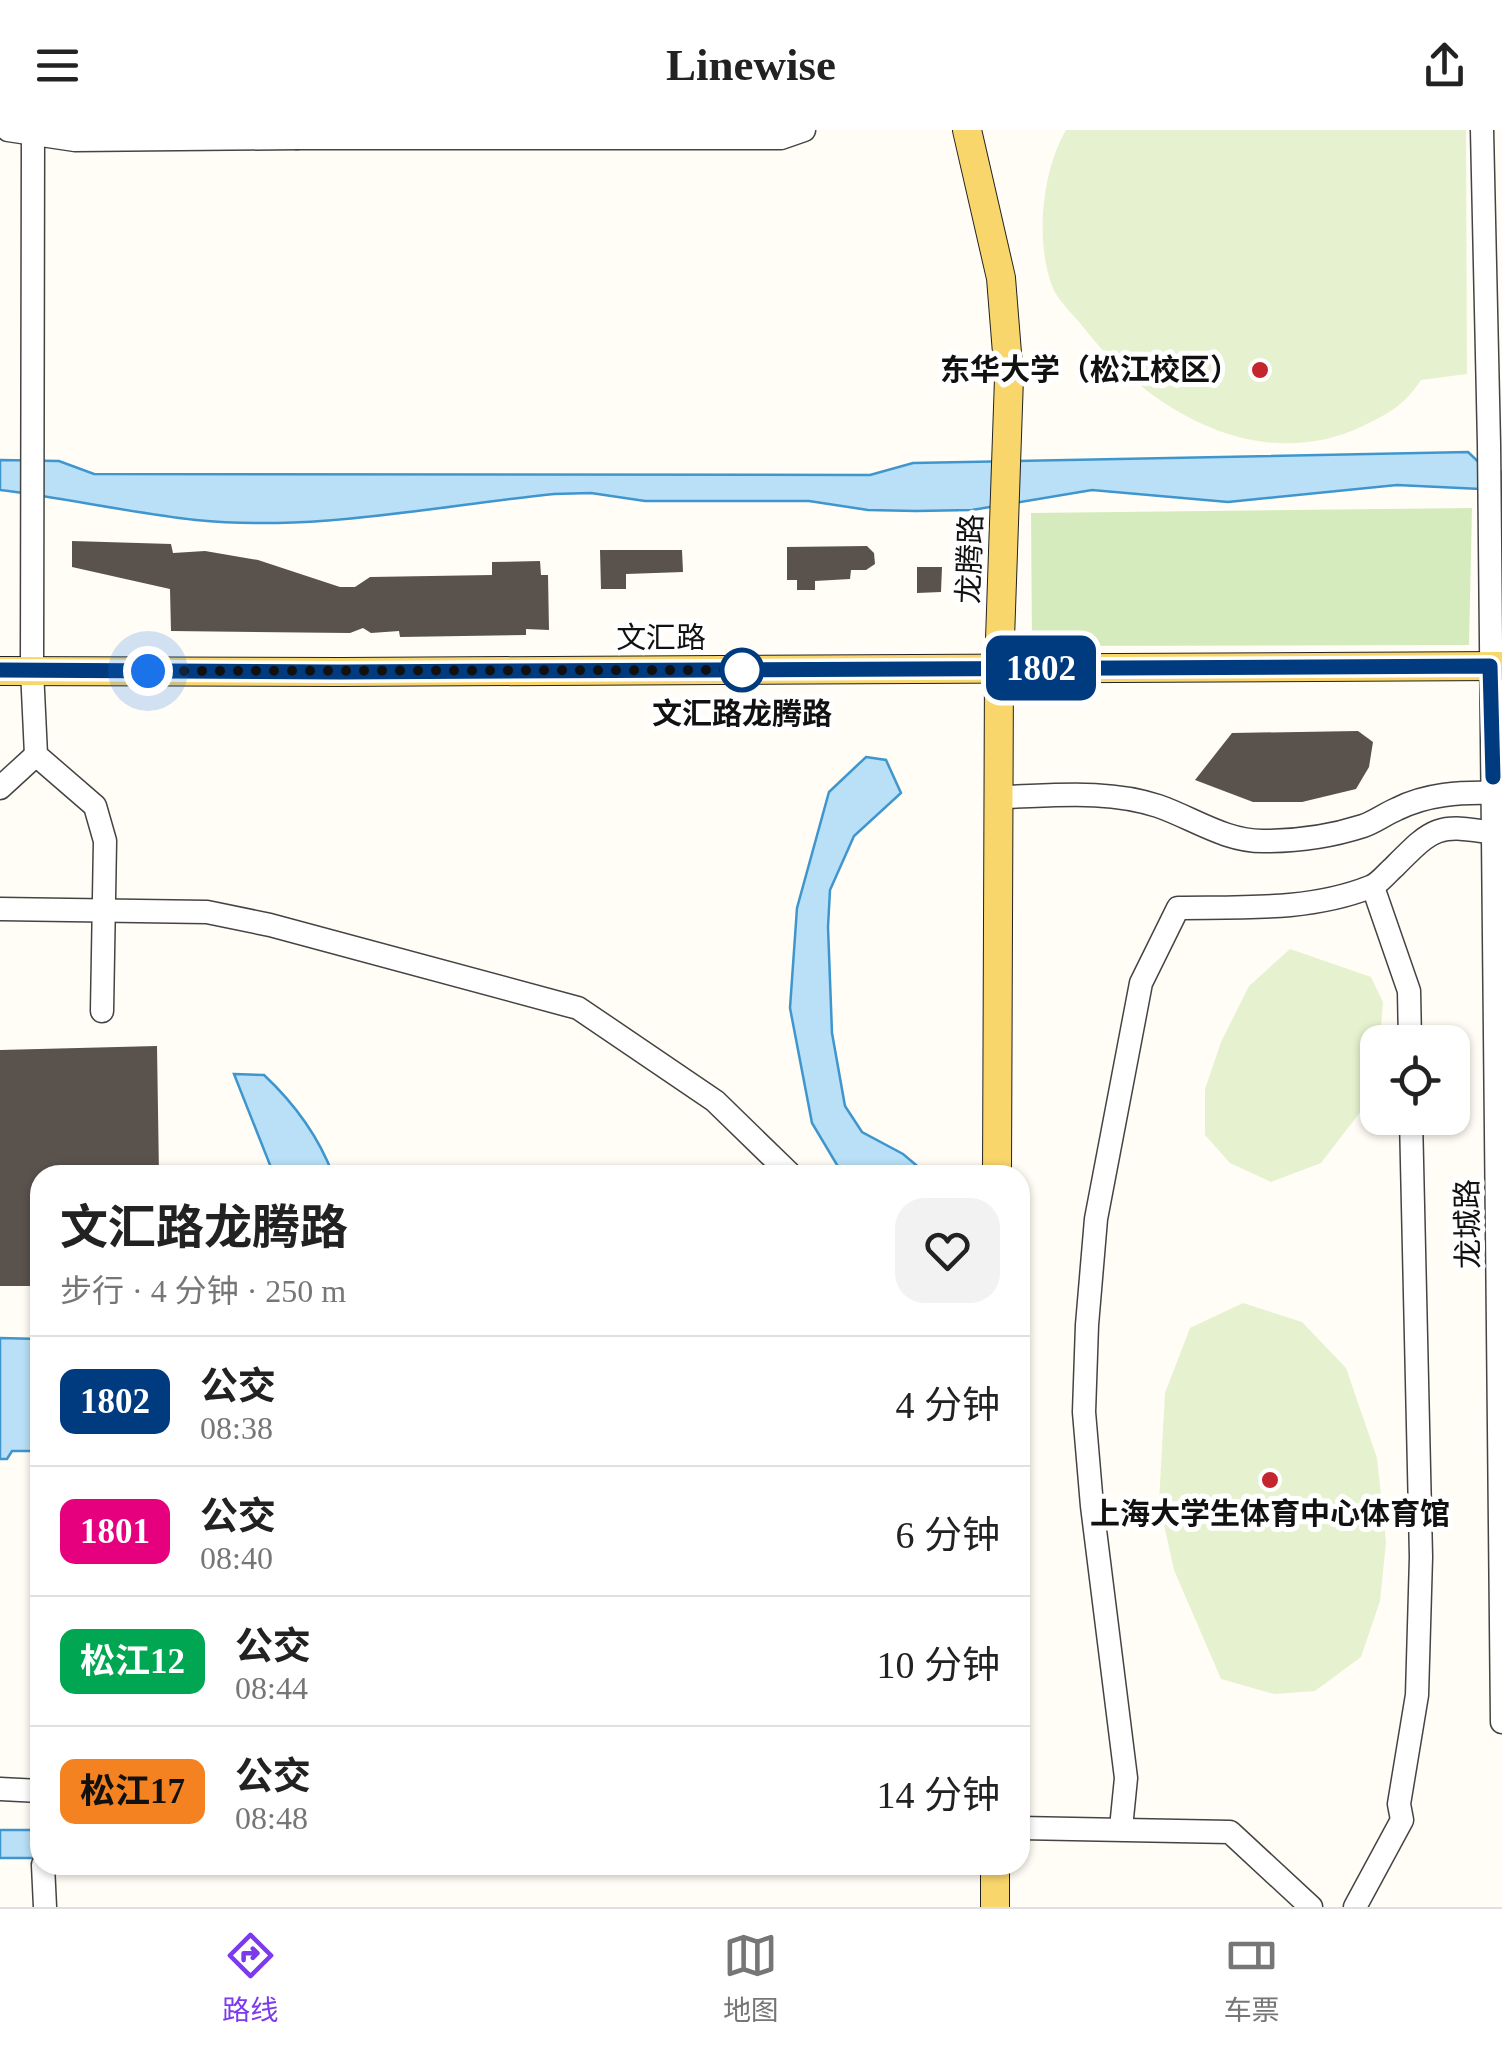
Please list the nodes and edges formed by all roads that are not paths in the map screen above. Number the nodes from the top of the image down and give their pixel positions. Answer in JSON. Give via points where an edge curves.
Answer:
{"nodes":[{"id":1,"x":8,"y":130,"type":"edge"},
{"id":2,"x":804,"y":130,"type":"edge"},
{"id":3,"x":966,"y":130,"type":"edge"},
{"id":4,"x":33,"y":134,"type":"junction"},
{"id":5,"x":297,"y":134,"type":"edge"},
{"id":6,"x":1489,"y":141,"type":"edge"},
{"id":7,"x":1496,"y":666,"type":"edge"},
{"id":8,"x":999,"y":668,"type":"junction"},
{"id":9,"x":0,"y":670,"type":"edge"},
{"id":10,"x":32,"y":670,"type":"junction"},
{"id":11,"x":36,"y":755,"type":"junction"},
{"id":12,"x":0,"y":788,"type":"edge"},
{"id":13,"x":1494,"y":793,"type":"junction"},
{"id":14,"x":998,"y":797,"type":"junction"},
{"id":15,"x":1494,"y":834,"type":"junction"},
{"id":16,"x":1374,"y":886,"type":"junction"},
{"id":17,"x":0,"y":909,"type":"edge"},
{"id":18,"x":102,"y":909,"type":"junction"},
{"id":19,"x":102,"y":1011,"type":"dead end"},
{"id":20,"x":1410,"y":1025,"type":"edge"},
{"id":21,"x":1411,"y":1135,"type":"edge"},
{"id":22,"x":781,"y":1165,"type":"edge"},
{"id":23,"x":997,"y":1165,"type":"edge"},
{"id":24,"x":1502,"y":1722,"type":"edge"},
{"id":25,"x":0,"y":1789,"type":"edge"},
{"id":26,"x":30,"y":1790,"type":"edge"},
{"id":27,"x":1030,"y":1828,"type":"edge"},
{"id":28,"x":1121,"y":1828,"type":"junction"},
{"id":29,"x":43,"y":1875,"type":"edge"},
{"id":30,"x":995,"y":1875,"type":"edge"},
{"id":31,"x":45,"y":1907,"type":"edge"},
{"id":32,"x":995,"y":1907,"type":"edge"},
{"id":33,"x":1311,"y":1907,"type":"edge"},
{"id":34,"x":1355,"y":1907,"type":"edge"}],
"edges":[{"from":1,"to":4,"type":"street"},
{"from":2,"to":5,"type":"street","via":[[781,138]]},
{"from":3,"to":8,"type":"main road","name":"龙腾路","via":[[1001,278],[1009,378]]},
{"from":4,"to":5,"type":"street","via":[[75,140]]},
{"from":4,"to":10,"type":"street"},
{"from":6,"to":7,"type":"street","name":"龙城路"},
{"from":7,"to":8,"type":"main road","name":"文汇路"},
{"from":7,"to":13,"type":"street","name":"龙城路"},
{"from":8,"to":10,"type":"main road","name":"文汇路"},
{"from":8,"to":14,"type":"main road","name":"龙腾路"},
{"from":9,"to":10,"type":"main road","name":"文汇路"},
{"from":10,"to":11,"type":"street"},
{"from":11,"to":12,"type":"street"},
{"from":11,"to":18,"type":"street","via":[[95,806],[104,841]]},
{"from":13,"to":14,"type":"street","via":[[1433,796],[1364,826],[1258,841],[1216,832],[1156,805],[1099,795]]},
{"from":13,"to":15,"type":"street","name":"龙城路"},
{"from":14,"to":23,"type":"main road","name":"龙腾路"},
{"from":15,"to":16,"type":"street","via":[[1458,827],[1426,834]]},
{"from":15,"to":24,"type":"street","name":"龙城路"},
{"from":16,"to":20,"type":"street","via":[[1409,991]]},
{"from":16,"to":28,"type":"street","via":[[1278,906],[1178,908],[1141,984],[1096,1219],[1084,1412],[1126,1778]]},
{"from":17,"to":18,"type":"street"},
{"from":18,"to":19,"type":"street"},
{"from":18,"to":22,"type":"street","via":[[206,912],[270,925],[578,1008],[714,1100]]},
{"from":21,"to":34,"type":"street","via":[[1418,1695],[1399,1804],[1402,1820]]},
{"from":25,"to":26,"type":"street"},
{"from":27,"to":28,"type":"street"},
{"from":28,"to":33,"type":"street","via":[[1230,1832]]},
{"from":29,"to":31,"type":"street"},
{"from":30,"to":32,"type":"main road"}]}
